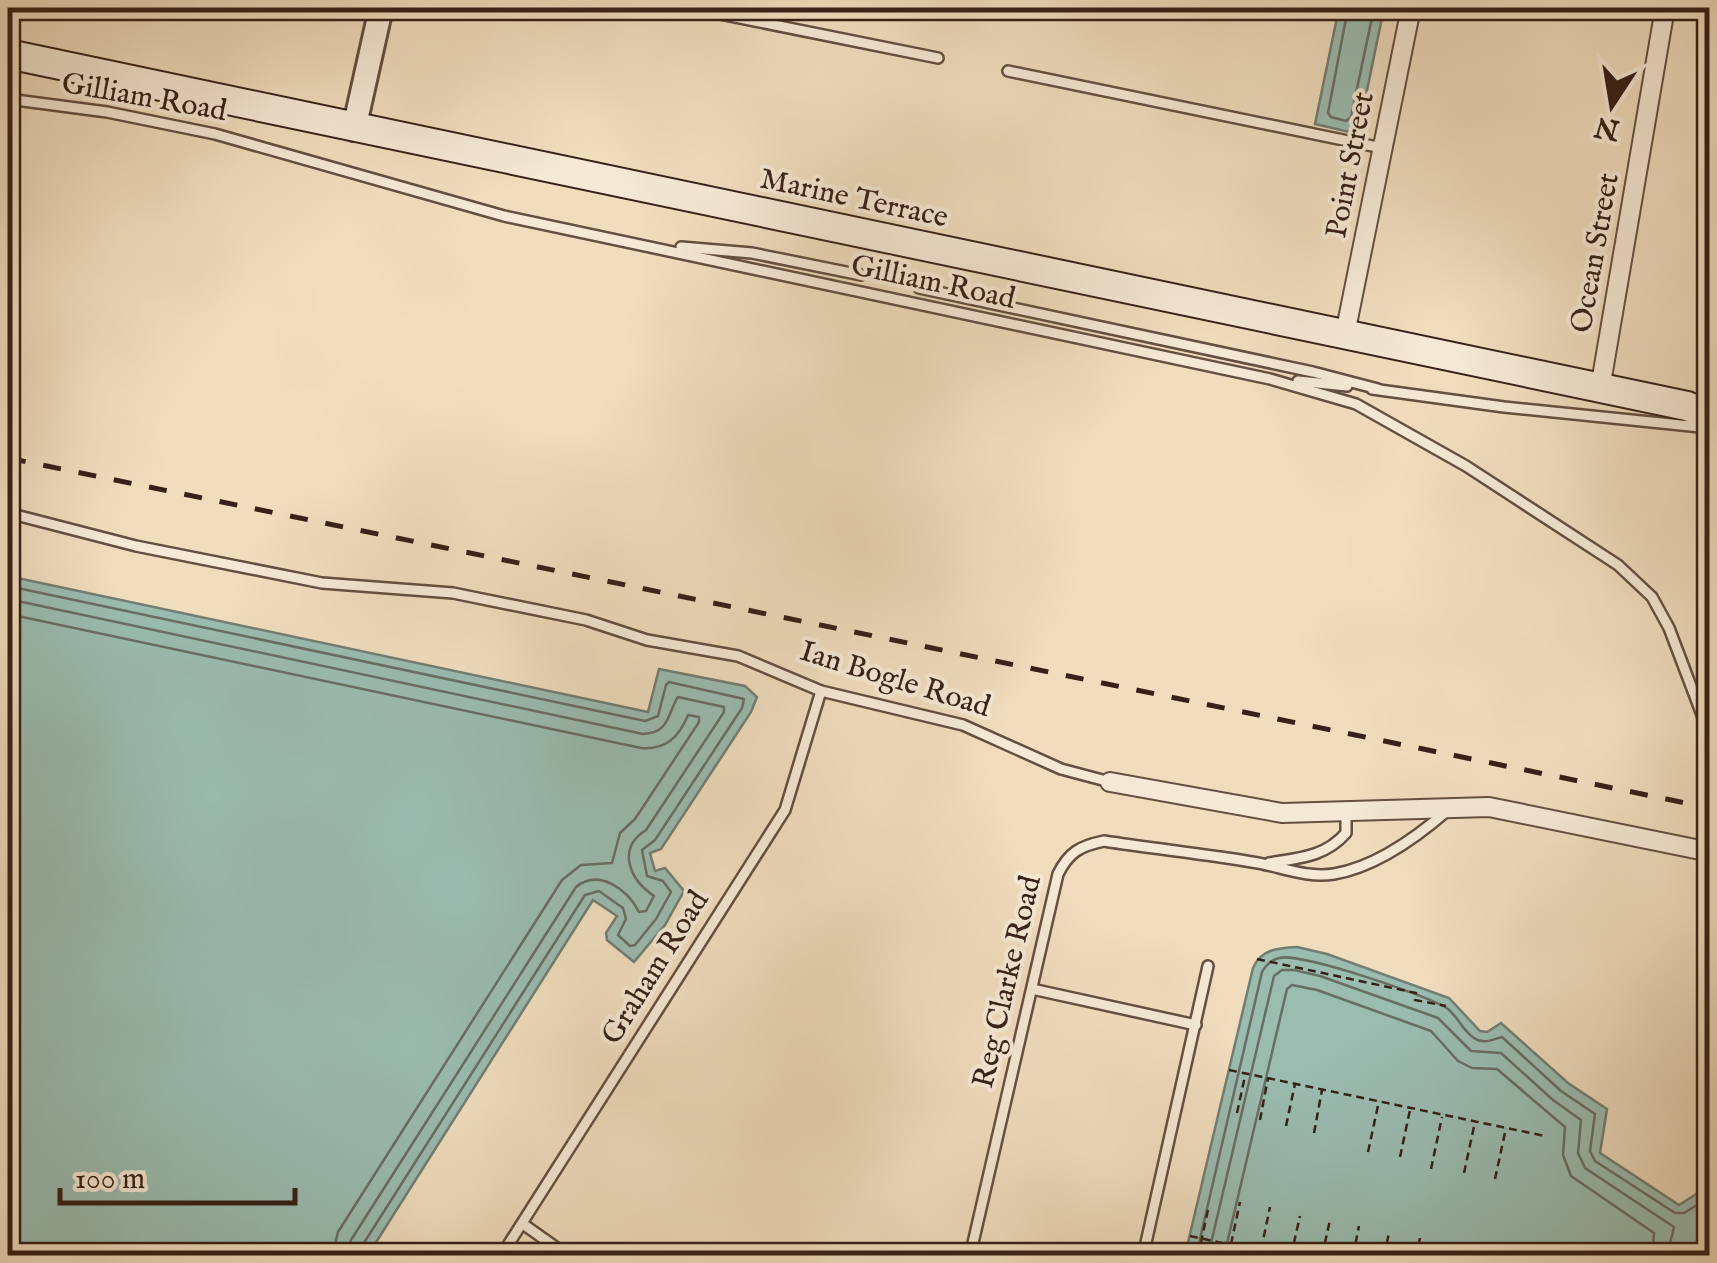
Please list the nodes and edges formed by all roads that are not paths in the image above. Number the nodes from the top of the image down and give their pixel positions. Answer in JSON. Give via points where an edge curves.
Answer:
{"nodes":[{"id":1,"x":380,"y":8,"type":"edge"},
{"id":2,"x":690,"y":8,"type":"edge"},
{"id":3,"x":1411,"y":8,"type":"edge"},
{"id":4,"x":1665,"y":8,"type":"edge"},
{"id":5,"x":8,"y":54,"type":"edge"},
{"id":6,"x":938,"y":58,"type":"dead end"},
{"id":7,"x":1008,"y":71,"type":"dead end"},
{"id":8,"x":8,"y":98,"type":"edge"},
{"id":9,"x":354,"y":129,"type":"junction"},
{"id":10,"x":1382,"y":148,"type":"junction"},
{"id":11,"x":646,"y":244,"type":"junction"},
{"id":12,"x":861,"y":275,"type":"dead end"},
{"id":13,"x":919,"y":288,"type":"dead end"},
{"id":14,"x":1345,"y":334,"type":"junction"},
{"id":15,"x":1270,"y":378,"type":"junction"},
{"id":16,"x":1378,"y":389,"type":"junction"},
{"id":17,"x":1600,"y":389,"type":"junction"},
{"id":18,"x":1702,"y":408,"type":"edge"},
{"id":19,"x":1710,"y":428,"type":"edge"},
{"id":20,"x":8,"y":513,"type":"edge"},
{"id":21,"x":821,"y":691,"type":"junction"},
{"id":22,"x":1710,"y":736,"type":"edge"},
{"id":23,"x":1110,"y":782,"type":"joint"},
{"id":24,"x":1450,"y":808,"type":"junction"},
{"id":25,"x":1346,"y":813,"type":"junction"},
{"id":26,"x":1710,"y":852,"type":"edge"},
{"id":27,"x":1261,"y":864,"type":"junction"},
{"id":28,"x":1208,"y":966,"type":"dead end"},
{"id":29,"x":1032,"y":988,"type":"junction"},
{"id":30,"x":1196,"y":1025,"type":"junction"},
{"id":31,"x":523,"y":1224,"type":"junction"},
{"id":32,"x":501,"y":1256,"type":"edge"},
{"id":33,"x":568,"y":1256,"type":"edge"},
{"id":34,"x":970,"y":1256,"type":"edge"},
{"id":35,"x":1143,"y":1256,"type":"edge"}],
"edges":[{"from":1,"to":9,"type":"street"},
{"from":2,"to":6,"type":"lane"},
{"from":3,"to":10,"type":"street","name":"Point Street"},
{"from":4,"to":17,"type":"street","name":"Ocean Street"},
{"from":5,"to":9,"type":"main road","name":"Marine Terrace"},
{"from":7,"to":10,"type":"lane"},
{"from":8,"to":11,"type":"lane","name":"Gilliam Road","via":[[215,134],[424,196]]},
{"from":9,"to":14,"type":"main road","name":"Marine Terrace"},
{"from":10,"to":14,"type":"street","name":"Point Street"},
{"from":11,"to":12,"type":"lane","via":[[752,253]]},
{"from":11,"to":15,"type":"lane","name":"Gilliam Road"},
{"from":13,"to":16,"type":"lane"},
{"from":14,"to":17,"type":"main road","name":"Marine Terrace"},
{"from":15,"to":16,"type":"lane"},
{"from":15,"to":22,"type":"lane","name":"Gilliam Road","via":[[1356,404],[1618,565],[1652,597],[1669,628]]},
{"from":16,"to":19,"type":"lane"},
{"from":17,"to":18,"type":"main road","name":"Marine Terrace"},
{"from":20,"to":21,"type":"lane","name":"Ian Bogle Road","via":[[322,584],[453,592],[586,620],[646,640],[738,656]]},
{"from":21,"to":23,"type":"lane","name":"Ian Bogle Road","via":[[963,725],[1062,769]]},
{"from":21,"to":31,"type":"lane","name":"Graham Road","via":[[784,810]]},
{"from":23,"to":25,"type":"street","name":"Ian Bogle Road","via":[[1282,814]]},
{"from":24,"to":25,"type":"street","name":"Ian Bogle Road"},
{"from":24,"to":26,"type":"street","name":"Ian Bogle Road","via":[[1507,810]]},
{"from":24,"to":27,"type":"lane","via":[[1420,834],[1351,870],[1316,875]]},
{"from":25,"to":27,"type":"lane","via":[[1346,833],[1333,848]]},
{"from":27,"to":29,"type":"lane","name":"Reg Clarke Road","via":[[1104,842],[1084,845],[1058,874]]},
{"from":28,"to":30,"type":"lane"},
{"from":29,"to":30,"type":"lane"},
{"from":29,"to":34,"type":"lane","name":"Reg Clarke Road"},
{"from":30,"to":35,"type":"lane"},
{"from":31,"to":32,"type":"lane","name":"Graham Road"},
{"from":31,"to":33,"type":"lane"}]}
